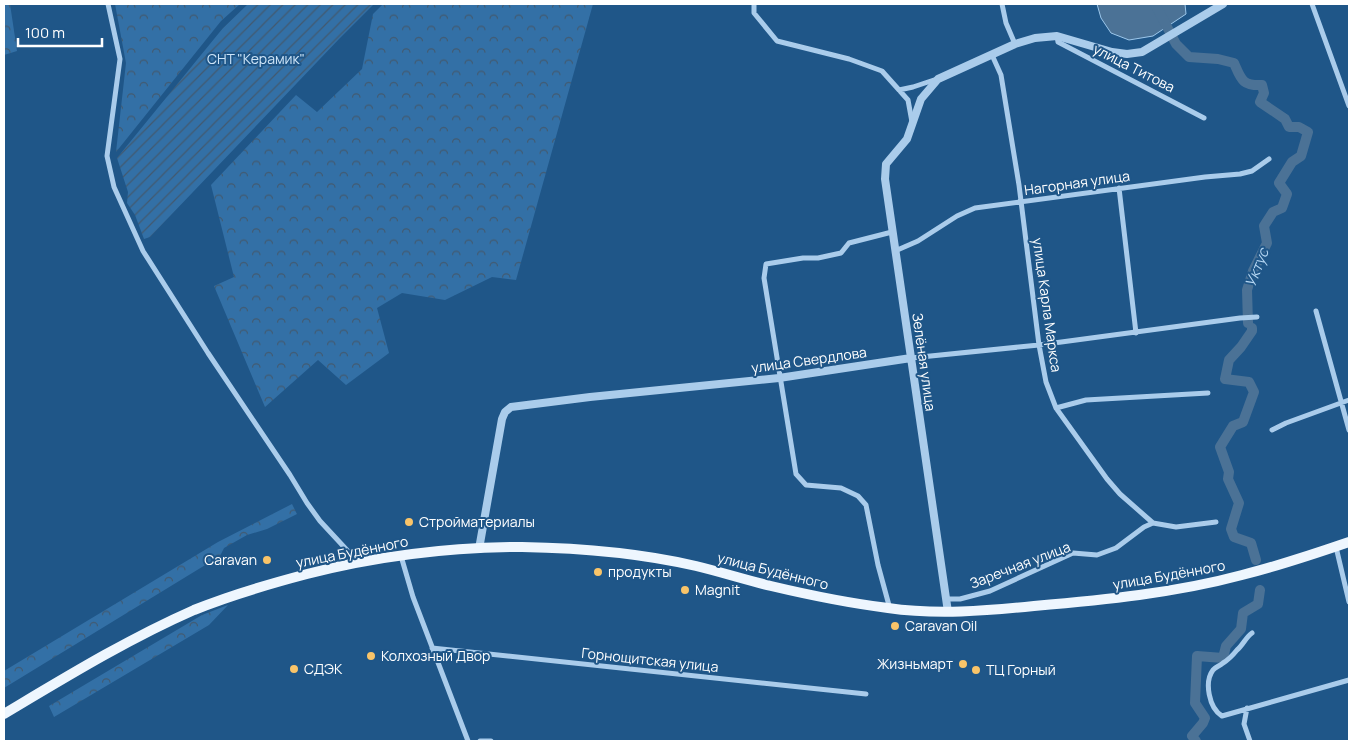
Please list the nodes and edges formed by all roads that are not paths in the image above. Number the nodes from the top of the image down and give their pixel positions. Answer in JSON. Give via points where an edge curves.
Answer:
{"nodes":[{"id":1,"x":108,"y":4,"type":"edge"},
{"id":2,"x":754,"y":4,"type":"edge"},
{"id":3,"x":1002,"y":4,"type":"edge"},
{"id":4,"x":1223,"y":4,"type":"edge"},
{"id":5,"x":1312,"y":4,"type":"edge"},
{"id":6,"x":1058,"y":36,"type":"junction"},
{"id":7,"x":1015,"y":44,"type":"junction"},
{"id":8,"x":992,"y":55,"type":"junction"},
{"id":9,"x":938,"y":79,"type":"junction"},
{"id":10,"x":899,"y":90,"type":"junction"},
{"id":11,"x":1349,"y":106,"type":"edge"},
{"id":12,"x":1204,"y":118,"type":"dead end"},
{"id":13,"x":912,"y":123,"type":"junction"},
{"id":14,"x":1269,"y":160,"type":"dead end"},
{"id":15,"x":1119,"y":188,"type":"junction"},
{"id":16,"x":1022,"y":202,"type":"junction"},
{"id":17,"x":892,"y":232,"type":"junction"},
{"id":18,"x":895,"y":251,"type":"junction"},
{"id":19,"x":1316,"y":310,"type":"dead end"},
{"id":20,"x":1257,"y":317,"type":"dead end"},
{"id":21,"x":1136,"y":333,"type":"junction"},
{"id":22,"x":1039,"y":345,"type":"junction"},
{"id":23,"x":911,"y":358,"type":"junction"},
{"id":24,"x":780,"y":378,"type":"junction"},
{"id":25,"x":1208,"y":393,"type":"dead end"},
{"id":26,"x":1349,"y":400,"type":"edge"},
{"id":27,"x":1341,"y":403,"type":"junction"},
{"id":28,"x":1056,"y":408,"type":"junction"},
{"id":29,"x":1272,"y":430,"type":"dead end"},
{"id":30,"x":1349,"y":430,"type":"edge"},
{"id":31,"x":1216,"y":522,"type":"dead end"},
{"id":32,"x":1153,"y":523,"type":"junction"},
{"id":33,"x":1349,"y":542,"type":"edge"},
{"id":34,"x":1336,"y":547,"type":"junction"},
{"id":35,"x":479,"y":549,"type":"junction"},
{"id":36,"x":400,"y":555,"type":"junction"},
{"id":37,"x":358,"y":562,"type":"junction"},
{"id":38,"x":946,"y":599,"type":"junction"},
{"id":39,"x":1349,"y":602,"type":"edge"},
{"id":40,"x":890,"y":609,"type":"junction"},
{"id":41,"x":948,"y":612,"type":"junction"},
{"id":42,"x":1252,"y":633,"type":"dead end"},
{"id":43,"x":432,"y":648,"type":"junction"},
{"id":44,"x":1349,"y":680,"type":"edge"},
{"id":45,"x":866,"y":694,"type":"dead end"},
{"id":46,"x":1247,"y":708,"type":"junction"},
{"id":47,"x":4,"y":714,"type":"edge"},
{"id":48,"x":468,"y":741,"type":"edge"},
{"id":49,"x":480,"y":741,"type":"edge"},
{"id":50,"x":491,"y":741,"type":"edge"},
{"id":51,"x":1250,"y":741,"type":"edge"}],
"edges":[{"from":1,"to":37,"type":"street","via":[[120,59],[107,156],[114,188],[143,251],[208,353],[315,514]]},
{"from":2,"to":10,"type":"street","via":[[754,13],[777,41],[882,71]]},
{"from":3,"to":7,"type":"street"},
{"from":4,"to":6,"type":"street","via":[[1142,52],[1112,52]]},
{"from":5,"to":11,"type":"street"},
{"from":6,"to":7,"type":"street"},
{"from":6,"to":12,"type":"street","name":"улица Титова","via":[[1058,42]]},
{"from":7,"to":8,"type":"street"},
{"from":8,"to":9,"type":"street"},
{"from":8,"to":16,"type":"street","name":"улица Карла Маркса","via":[[1001,75]]},
{"from":9,"to":10,"type":"street"},
{"from":9,"to":13,"type":"street","name":"Зелёная улица","via":[[922,99]]},
{"from":10,"to":13,"type":"street","via":[[908,100]]},
{"from":13,"to":17,"type":"street","name":"Зелёная улица","via":[[907,139],[886,164]]},
{"from":14,"to":15,"type":"street","name":"Нагорная улица","via":[[1252,171],[1240,174]]},
{"from":15,"to":16,"type":"street","name":"Нагорная улица"},
{"from":15,"to":21,"type":"street"},
{"from":16,"to":18,"type":"street","name":"Нагорная улица","via":[[975,208]]},
{"from":16,"to":22,"type":"street","name":"улица Карла Маркса"},
{"from":17,"to":18,"type":"street","name":"Зелёная улица"},
{"from":17,"to":24,"type":"street","via":[[849,243],[841,253],[766,264],[764,278]]},
{"from":18,"to":23,"type":"street","name":"Зелёная улица"},
{"from":19,"to":27,"type":"street"},
{"from":20,"to":21,"type":"street","name":"улица Свердлова"},
{"from":21,"to":22,"type":"street","name":"улица Свердлова"},
{"from":22,"to":23,"type":"street","name":"улица Свердлова"},
{"from":22,"to":28,"type":"street","name":"улица Карла Маркса","via":[[1046,382]]},
{"from":23,"to":24,"type":"street","name":"улица Свердлова"},
{"from":23,"to":38,"type":"street","name":"Зелёная улица"},
{"from":24,"to":35,"type":"street","name":"улица Свердлова","via":[[590,397],[508,409],[502,419]]},
{"from":24,"to":40,"type":"street","via":[[796,474],[806,484],[841,488],[858,496],[866,505]]},
{"from":25,"to":28,"type":"street","via":[[1086,400]]},
{"from":26,"to":27,"type":"street"},
{"from":27,"to":29,"type":"street"},
{"from":27,"to":30,"type":"street"},
{"from":28,"to":32,"type":"street","name":"улица Карла Маркса","via":[[1107,479]]},
{"from":31,"to":32,"type":"street","via":[[1176,527]]},
{"from":32,"to":38,"type":"street","name":"Заречная улица","via":[[1116,548],[1097,555],[1073,553],[990,591],[960,599]]},
{"from":33,"to":34,"type":"main road","name":"улица Будённого"},
{"from":34,"to":39,"type":"street"},
{"from":34,"to":41,"type":"main road","name":"улица Будённого","via":[[1242,576],[1165,591],[1072,603]]},
{"from":35,"to":36,"type":"main road","name":"улица Будённого"},
{"from":35,"to":40,"type":"main road","name":"улица Будённого","via":[[521,547],[618,553],[695,566],[797,592]]},
{"from":36,"to":37,"type":"main road","name":"улица Будённого"},
{"from":36,"to":43,"type":"street"},
{"from":37,"to":47,"type":"main road","name":"улица Будённого","via":[[243,592],[192,611],[82,667]]},
{"from":38,"to":41,"type":"street","name":"Зелёная улица"},
{"from":40,"to":41,"type":"main road","name":"улица Будённого"},
{"from":42,"to":46,"type":"street","via":[[1224,663],[1214,669],[1209,686],[1213,707],[1222,716]]},
{"from":43,"to":45,"type":"street","name":"Горнощитская улица"},
{"from":43,"to":48,"type":"street"},
{"from":44,"to":46,"type":"street"},
{"from":46,"to":51,"type":"street","via":[[1244,724]]},
{"from":49,"to":50,"type":"street"}]}
